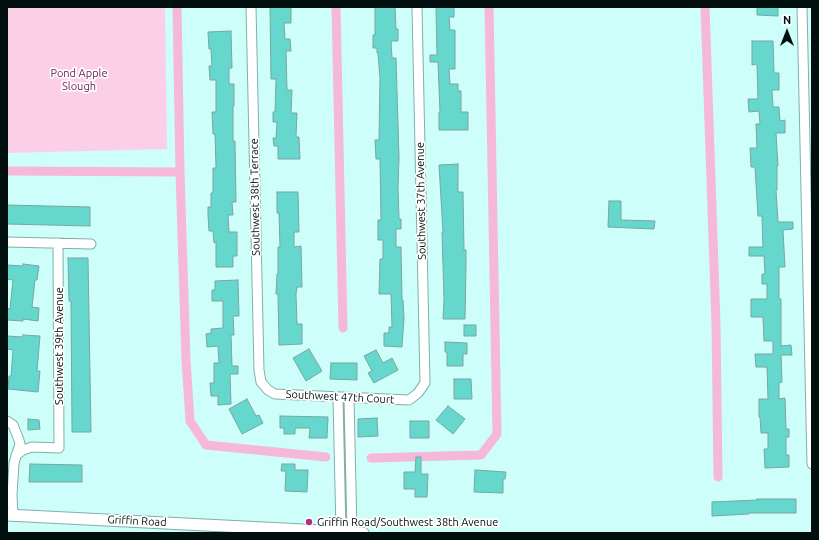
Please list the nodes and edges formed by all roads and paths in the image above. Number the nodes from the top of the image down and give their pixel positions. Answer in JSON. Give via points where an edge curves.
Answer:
{"nodes":[{"id":1,"x":251,"y":7,"type":"edge"},
{"id":2,"x":417,"y":7,"type":"edge"},
{"id":3,"x":802,"y":7,"type":"edge"},
{"id":4,"x":7,"y":242,"type":"edge"},
{"id":5,"x":58,"y":243,"type":"junction"},
{"id":6,"x":91,"y":244,"type":"dead end"},
{"id":7,"x":264,"y":386,"type":"joint"},
{"id":8,"x":418,"y":393,"type":"joint"},
{"id":9,"x":338,"y":398,"type":"junction"},
{"id":10,"x":349,"y":398,"type":"junction"},
{"id":11,"x":7,"y":421,"type":"edge"},
{"id":12,"x":11,"y":429,"type":"edge"},
{"id":13,"x":19,"y":440,"type":"junction"},
{"id":14,"x":32,"y":447,"type":"junction"},
{"id":15,"x":16,"y":455,"type":"junction"},
{"id":16,"x":812,"y":464,"type":"edge"},
{"id":17,"x":10,"y":515,"type":"edge"},
{"id":18,"x":350,"y":533,"type":"edge"}],
"edges":[{"from":1,"to":7,"type":"street","name":"Southwest 38th Terrace","via":[[259,370]]},
{"from":2,"to":8,"type":"street","name":"Southwest 37th Avenue","via":[[425,383]]},
{"from":3,"to":16,"type":"street"},
{"from":4,"to":5,"type":"street"},
{"from":5,"to":6,"type":"street"},
{"from":5,"to":14,"type":"street","name":"Southwest 39th Avenue","via":[[59,448]]},
{"from":7,"to":9,"type":"street","name":"Southwest 47th Court","via":[[275,394]]},
{"from":8,"to":10,"type":"street","name":"Southwest 47th Court","via":[[409,400]]},
{"from":9,"to":10,"type":"street","name":"Southwest 47th Court"},
{"from":9,"to":18,"type":"street"},
{"from":10,"to":18,"type":"street"},
{"from":11,"to":12,"type":"street","via":[[11,422]]},
{"from":12,"to":13,"type":"street"},
{"from":13,"to":14,"type":"street"},
{"from":13,"to":15,"type":"street"},
{"from":14,"to":15,"type":"street"},
{"from":15,"to":17,"type":"street"},
{"from":17,"to":18,"type":"main road","name":"Griffin Road"}]}
